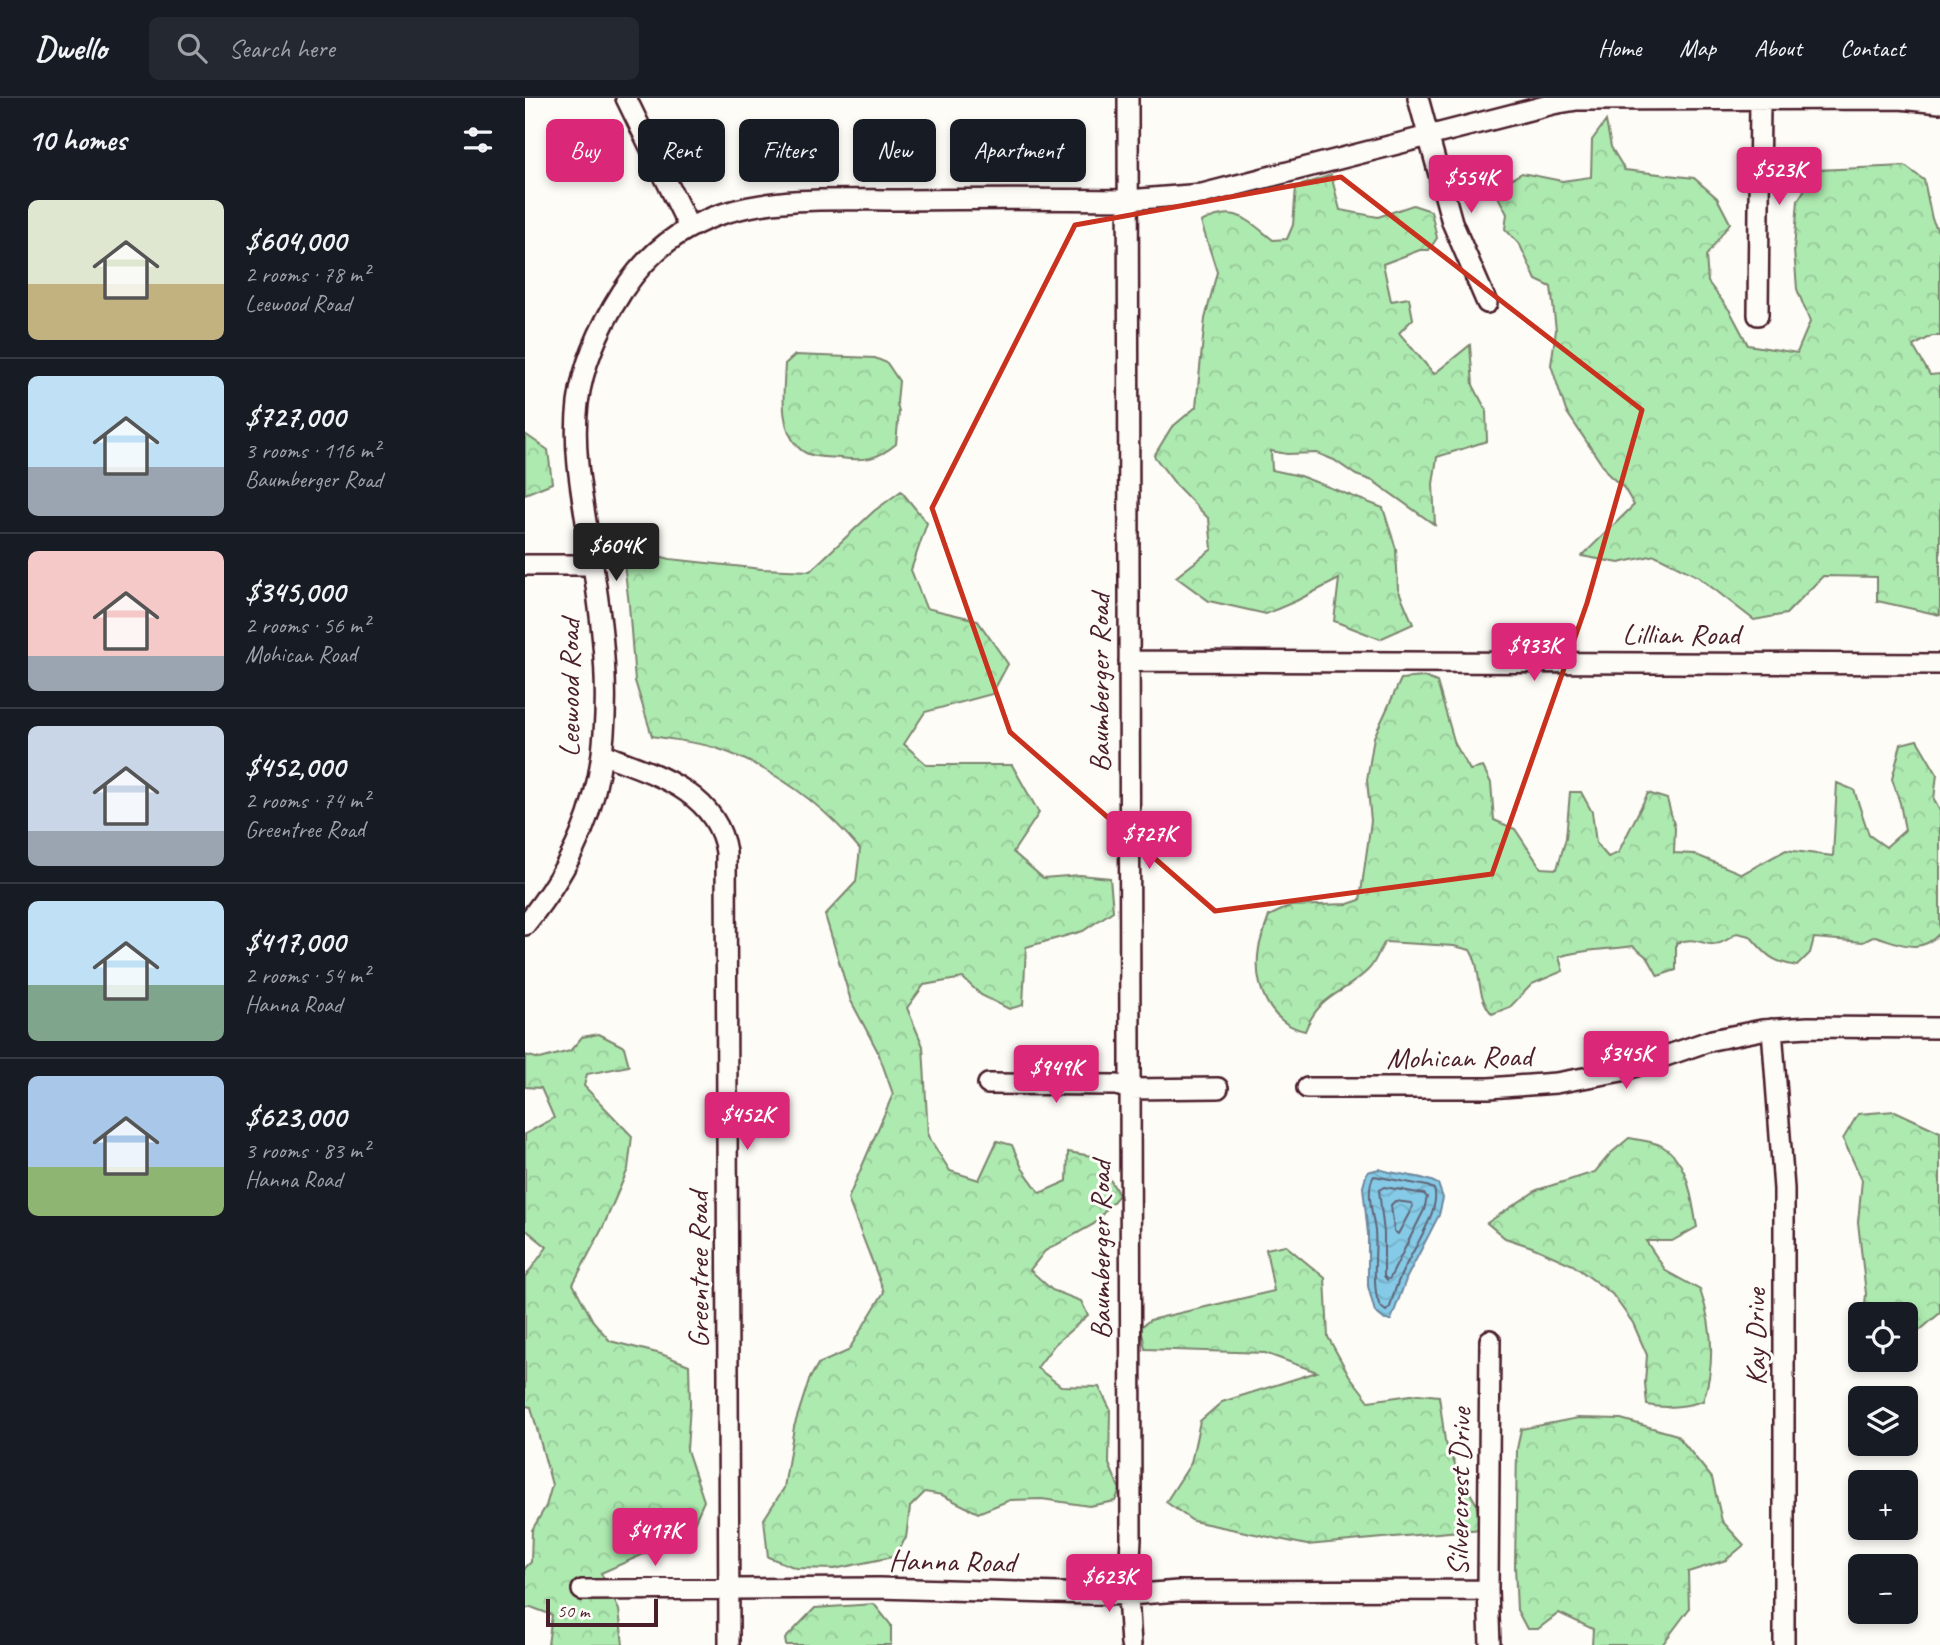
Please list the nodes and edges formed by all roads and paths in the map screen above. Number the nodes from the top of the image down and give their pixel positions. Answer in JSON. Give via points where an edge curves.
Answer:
{"nodes":[{"id":1,"x":625,"y":98,"type":"edge"},
{"id":2,"x":1128,"y":98,"type":"edge"},
{"id":3,"x":1418,"y":98,"type":"edge"},
{"id":4,"x":1760,"y":99,"type":"edge"},
{"id":5,"x":1940,"y":103,"type":"edge"},
{"id":6,"x":1428,"y":136,"type":"junction"},
{"id":7,"x":1128,"y":200,"type":"junction"},
{"id":8,"x":689,"y":227,"type":"junction"},
{"id":9,"x":1487,"y":303,"type":"dead end"},
{"id":10,"x":1758,"y":316,"type":"dead end"},
{"id":11,"x":525,"y":565,"type":"edge"},
{"id":12,"x":593,"y":565,"type":"junction"},
{"id":13,"x":1129,"y":661,"type":"junction"},
{"id":14,"x":1940,"y":664,"type":"edge"},
{"id":15,"x":602,"y":754,"type":"junction"},
{"id":16,"x":525,"y":925,"type":"edge"},
{"id":17,"x":1940,"y":1028,"type":"edge"},
{"id":18,"x":1772,"y":1029,"type":"junction"},
{"id":19,"x":988,"y":1084,"type":"dead end"},
{"id":20,"x":1129,"y":1088,"type":"junction"},
{"id":21,"x":1218,"y":1088,"type":"dead end"},
{"id":22,"x":1307,"y":1088,"type":"dead end"},
{"id":23,"x":1490,"y":1340,"type":"dead end"},
{"id":24,"x":729,"y":1589,"type":"junction"},
{"id":25,"x":582,"y":1590,"type":"dead end"},
{"id":26,"x":1488,"y":1590,"type":"junction"},
{"id":27,"x":1128,"y":1595,"type":"junction"},
{"id":28,"x":729,"y":1645,"type":"edge"},
{"id":29,"x":1131,"y":1645,"type":"edge"},
{"id":30,"x":1490,"y":1645,"type":"edge"},
{"id":31,"x":1784,"y":1645,"type":"edge"}],
"edges":[{"from":1,"to":8,"type":"street"},
{"from":2,"to":7,"type":"street","name":"Baumberger Road"},
{"from":3,"to":6,"type":"street"},
{"from":4,"to":5,"type":"street","name":"Leewood Road"},
{"from":4,"to":6,"type":"street","name":"Leewood Road","via":[[1577,100]]},
{"from":4,"to":10,"type":"street"},
{"from":6,"to":7,"type":"street","name":"Leewood Road","via":[[1202,194]]},
{"from":6,"to":9,"type":"street","via":[[1452,222]]},
{"from":7,"to":8,"type":"street","name":"Leewood Road","via":[[811,200],[741,209]]},
{"from":7,"to":13,"type":"street","name":"Baumberger Road"},
{"from":8,"to":12,"type":"street","name":"Leewood Road","via":[[651,256],[628,284],[585,370],[576,441]]},
{"from":11,"to":12,"type":"street"},
{"from":12,"to":15,"type":"street","name":"Leewood Road","via":[[604,674]]},
{"from":13,"to":14,"type":"street","name":"Lillian Road"},
{"from":13,"to":20,"type":"street","name":"Baumberger Road"},
{"from":15,"to":16,"type":"street","name":"Leewood Road","via":[[581,837],[563,874]]},
{"from":15,"to":24,"type":"street","name":"Greentree Road","via":[[675,785],[703,806],[719,824],[724,838]]},
{"from":17,"to":18,"type":"street","name":"Mohican Road"},
{"from":18,"to":22,"type":"street","name":"Mohican Road","via":[[1712,1040],[1622,1071],[1556,1083],[1489,1088]]},
{"from":18,"to":31,"type":"street","name":"Kay Drive","via":[[1784,1203]]},
{"from":19,"to":20,"type":"street"},
{"from":20,"to":21,"type":"street"},
{"from":20,"to":27,"type":"street","name":"Baumberger Road"},
{"from":23,"to":26,"type":"street","name":"Silvercrest Drive"},
{"from":24,"to":25,"type":"street","name":"Hanna Road"},
{"from":24,"to":27,"type":"street","name":"Hanna Road"},
{"from":24,"to":28,"type":"street","name":"Greentree Road"},
{"from":26,"to":27,"type":"street","name":"Hanna Road"},
{"from":26,"to":30,"type":"street","name":"Silvercrest Drive"},
{"from":27,"to":29,"type":"street","name":"Baumberger Road"}]}
